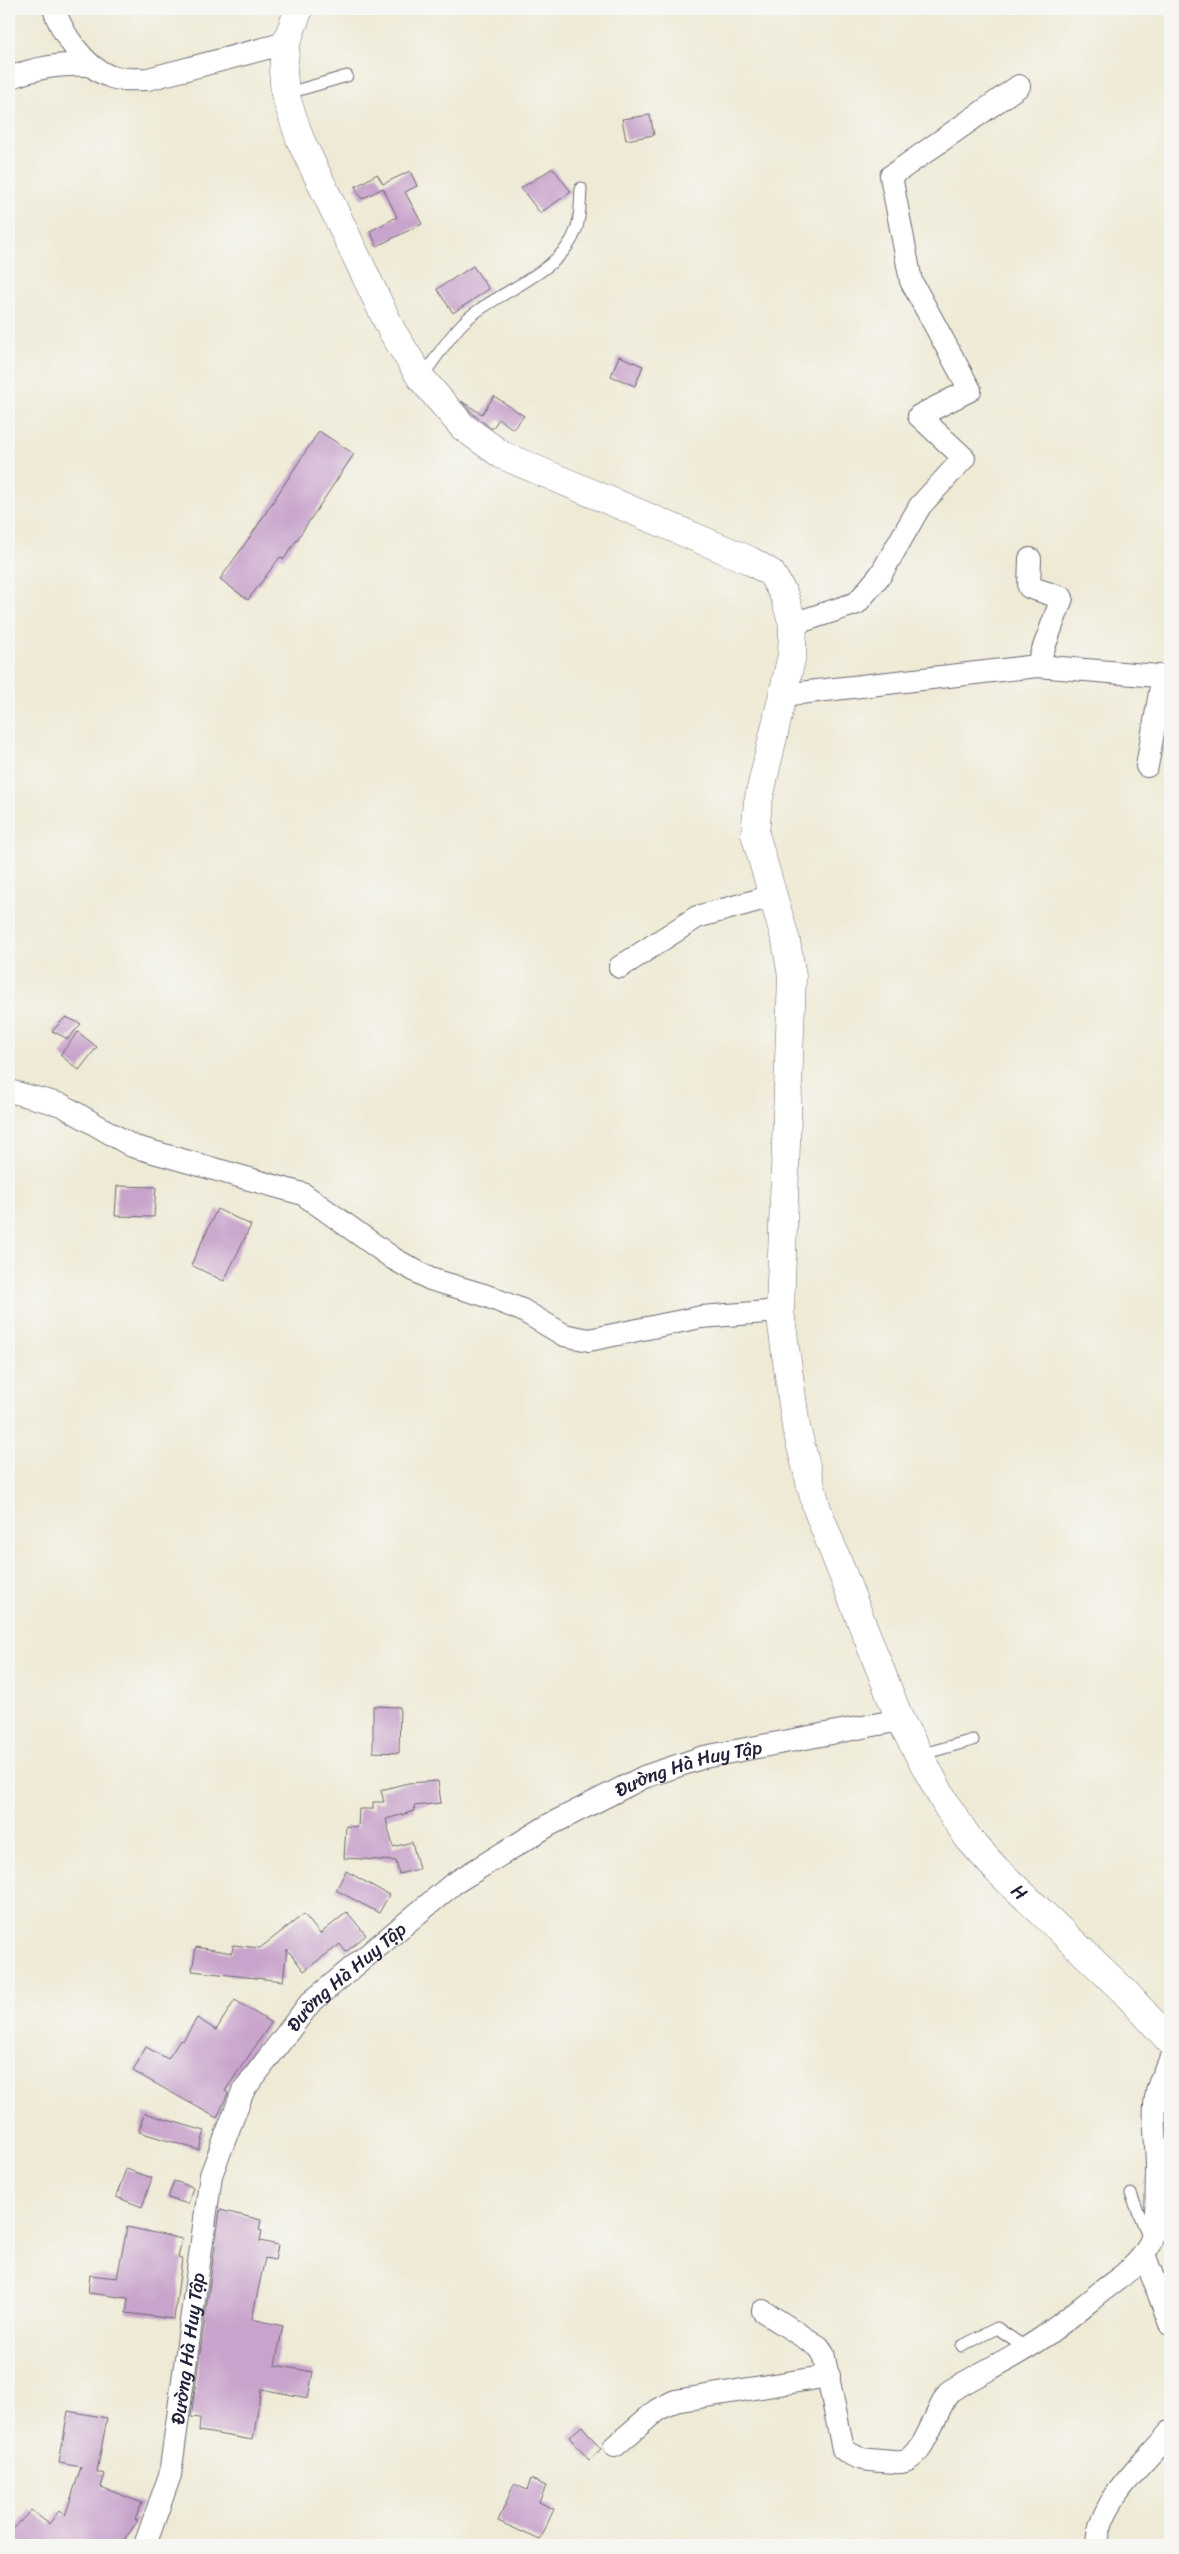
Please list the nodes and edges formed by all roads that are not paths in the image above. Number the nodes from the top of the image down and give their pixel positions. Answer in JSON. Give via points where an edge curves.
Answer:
{"nodes":[{"id":1,"x":54,"y":9,"type":"edge"},
{"id":2,"x":298,"y":9,"type":"edge"},
{"id":3,"x":286,"y":43,"type":"junction"},
{"id":4,"x":90,"y":65,"type":"junction"},
{"id":5,"x":347,"y":76,"type":"dead end"},
{"id":6,"x":9,"y":78,"type":"edge"},
{"id":7,"x":1019,"y":86,"type":"dead end"},
{"id":8,"x":285,"y":94,"type":"junction"},
{"id":9,"x":581,"y":188,"type":"dead end"},
{"id":10,"x":421,"y":378,"type":"junction"},
{"id":11,"x":1030,"y":559,"type":"dead end"},
{"id":12,"x":793,"y":624,"type":"junction"},
{"id":13,"x":1037,"y":666,"type":"junction"},
{"id":14,"x":1167,"y":677,"type":"edge"},
{"id":15,"x":782,"y":695,"type":"junction"},
{"id":16,"x":1147,"y":766,"type":"dead end"},
{"id":17,"x":773,"y":896,"type":"junction"},
{"id":18,"x":620,"y":967,"type":"dead end"},
{"id":19,"x":9,"y":1091,"type":"edge"},
{"id":20,"x":780,"y":1311,"type":"junction"},
{"id":21,"x":900,"y":1720,"type":"junction"},
{"id":22,"x":974,"y":1740,"type":"dead end"},
{"id":23,"x":919,"y":1755,"type":"junction"},
{"id":24,"x":1168,"y":2035,"type":"edge"},
{"id":25,"x":1170,"y":2061,"type":"edge"},
{"id":26,"x":1131,"y":2194,"type":"dead end"},
{"id":27,"x":1147,"y":2248,"type":"junction"},
{"id":28,"x":763,"y":2311,"type":"dead end"},
{"id":29,"x":1170,"y":2324,"type":"edge"},
{"id":30,"x":962,"y":2346,"type":"dead end"},
{"id":31,"x":1025,"y":2348,"type":"junction"},
{"id":32,"x":829,"y":2376,"type":"junction"},
{"id":33,"x":1170,"y":2432,"type":"edge"},
{"id":34,"x":615,"y":2446,"type":"dead end"},
{"id":35,"x":145,"y":2545,"type":"edge"},
{"id":36,"x":1097,"y":2545,"type":"edge"}],
"edges":[{"from":1,"to":4,"type":"street","via":[[65,32]]},
{"from":2,"to":3,"type":"street","name":"H"},
{"from":3,"to":4,"type":"street","via":[[148,79],[126,80],[109,76]]},
{"from":3,"to":8,"type":"street","name":"H"},
{"from":4,"to":6,"type":"street","via":[[62,64],[32,69]]},
{"from":5,"to":8,"type":"lane"},
{"from":7,"to":12,"type":"street","via":[[891,176],[911,281],[970,390],[919,416],[964,458],[920,506],[881,574],[858,603]]},
{"from":8,"to":10,"type":"street","name":"H","via":[[316,174],[392,331]]},
{"from":9,"to":10,"type":"lane","via":[[576,230],[562,252],[530,279],[462,323]]},
{"from":10,"to":12,"type":"street","name":"H","via":[[463,427],[502,455],[749,560],[771,573],[784,595]]},
{"from":11,"to":13,"type":"street","via":[[1030,587],[1062,598]]},
{"from":12,"to":15,"type":"street","name":"H","via":[[792,655]]},
{"from":13,"to":14,"type":"street"},
{"from":13,"to":15,"type":"street"},
{"from":14,"to":16,"type":"street"},
{"from":15,"to":17,"type":"street","name":"H","via":[[758,802],[755,834]]},
{"from":17,"to":18,"type":"street","via":[[697,917]]},
{"from":17,"to":20,"type":"street","name":"H","via":[[792,976]]},
{"from":19,"to":20,"type":"street","via":[[62,1105],[132,1146],[303,1194],[394,1259],[430,1279],[522,1310],[564,1335],[589,1340],[701,1317]]},
{"from":20,"to":21,"type":"street","name":"H","via":[[796,1426],[817,1509]]},
{"from":21,"to":23,"type":"street","name":"H"},
{"from":21,"to":35,"type":"street","name":"Đường Hà Huy Tập","via":[[704,1757],[644,1777],[549,1825],[453,1884],[310,2003],[243,2091],[210,2175],[170,2475]]},
{"from":22,"to":23,"type":"lane"},
{"from":23,"to":24,"type":"street","name":"H","via":[[969,1839]]},
{"from":25,"to":27,"type":"street","via":[[1160,2077],[1154,2110],[1158,2153],[1156,2213]]},
{"from":26,"to":27,"type":"lane"},
{"from":27,"to":29,"type":"street"},
{"from":27,"to":31,"type":"street","via":[[1126,2273]]},
{"from":28,"to":32,"type":"street","via":[[818,2346]]},
{"from":30,"to":31,"type":"lane","via":[[997,2328]]},
{"from":31,"to":32,"type":"street","via":[[950,2391],[941,2402],[921,2449],[902,2462],[860,2459],[843,2449]]},
{"from":32,"to":34,"type":"street","via":[[675,2402],[657,2410]]},
{"from":33,"to":36,"type":"street","via":[[1114,2496],[1104,2516]]}]}
